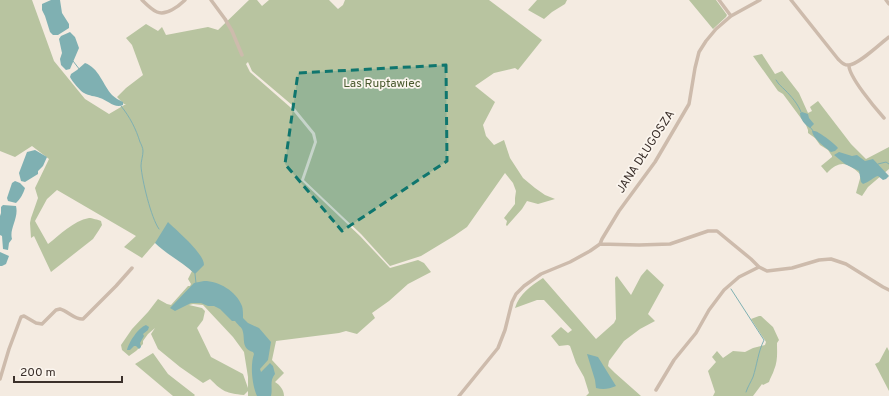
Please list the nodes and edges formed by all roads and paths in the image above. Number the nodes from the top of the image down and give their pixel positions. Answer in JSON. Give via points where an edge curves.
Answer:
{"nodes":[{"id":1,"x":142,"y":0,"type":"edge"},
{"id":2,"x":185,"y":0,"type":"edge"},
{"id":3,"x":211,"y":0,"type":"edge"},
{"id":4,"x":719,"y":0,"type":"edge"},
{"id":5,"x":760,"y":0,"type":"edge"},
{"id":6,"x":791,"y":0,"type":"edge"},
{"id":7,"x":886,"y":0,"type":"edge"},
{"id":8,"x":889,"y":4,"type":"edge"},
{"id":9,"x":732,"y":16,"type":"junction"},
{"id":10,"x":889,"y":37,"type":"edge"},
{"id":11,"x":242,"y":55,"type":"dead end"},
{"id":12,"x":849,"y":65,"type":"junction"},
{"id":13,"x":884,"y":118,"type":"dead end"},
{"id":14,"x":600,"y":244,"type":"junction"},
{"id":15,"x":759,"y":267,"type":"junction"},
{"id":16,"x":132,"y":268,"type":"dead end"},
{"id":17,"x":889,"y":290,"type":"edge"},
{"id":18,"x":0,"y":379,"type":"edge"},
{"id":19,"x":656,"y":390,"type":"dead end"},
{"id":20,"x":459,"y":396,"type":"edge"}],
"edges":[{"from":1,"to":2,"type":"street","via":[[162,13],[179,6]]},
{"from":3,"to":11,"type":"street","via":[[232,31]]},
{"from":4,"to":9,"type":"street"},
{"from":5,"to":9,"type":"street","name":"JANA DŁUGOSZA"},
{"from":6,"to":12,"type":"street","via":[[840,61]]},
{"from":7,"to":8,"type":"street"},
{"from":9,"to":14,"type":"street","name":"JANA DŁUGOSZA","via":[[713,32],[699,52],[689,104],[655,162],[619,211]]},
{"from":10,"to":12,"type":"street","via":[[861,60]]},
{"from":12,"to":13,"type":"street","via":[[848,69],[856,82]]},
{"from":14,"to":15,"type":"street","via":[[670,244],[708,231],[717,231]]},
{"from":14,"to":20,"type":"street","via":[[541,274],[516,294],[498,348]]},
{"from":15,"to":17,"type":"street","via":[[767,271],[831,259],[846,264]]},
{"from":15,"to":19,"type":"street","via":[[739,277],[724,290]]},
{"from":16,"to":18,"type":"street","via":[[83,319],[60,309],[42,324],[20,317]]}]}
